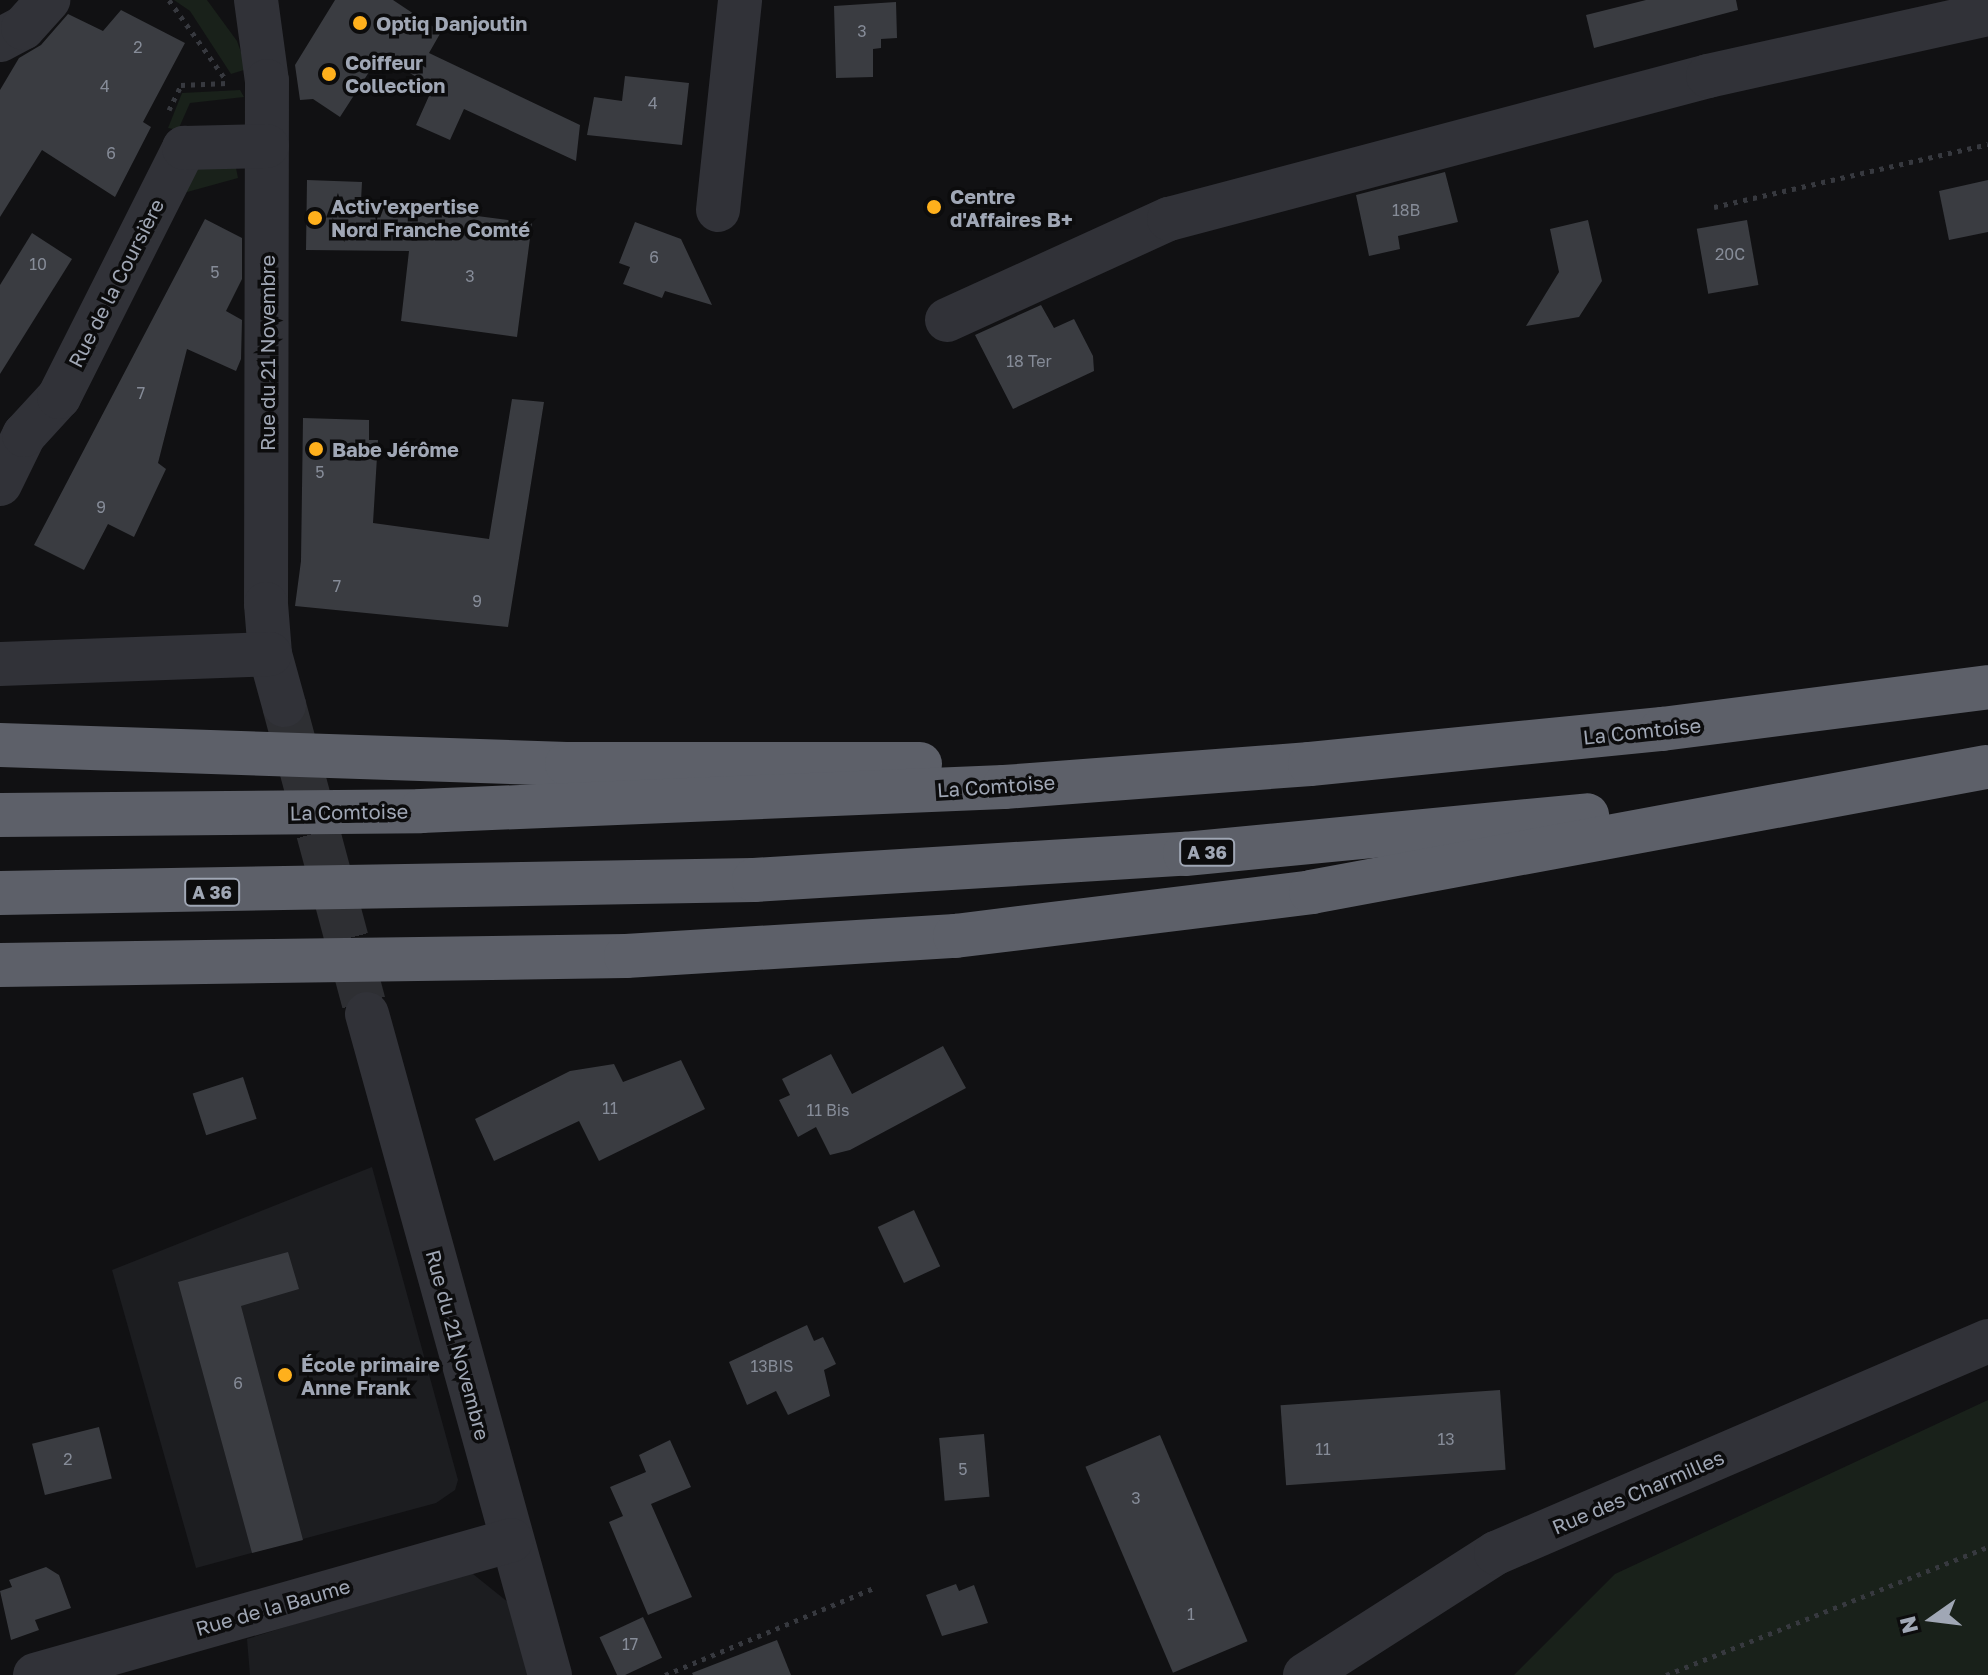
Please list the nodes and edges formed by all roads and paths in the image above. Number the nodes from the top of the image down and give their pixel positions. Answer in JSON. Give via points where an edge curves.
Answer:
{"nodes":[{"id":1,"x":48,"y":0,"type":"edge"},
{"id":2,"x":256,"y":0,"type":"edge"},
{"id":3,"x":740,"y":0,"type":"edge"},
{"id":4,"x":1988,"y":14,"type":"edge"},
{"id":5,"x":0,"y":40,"type":"edge"},
{"id":6,"x":1988,"y":144,"type":"edge"},
{"id":7,"x":267,"y":146,"type":"junction"},
{"id":8,"x":1714,"y":207,"type":"dead end"},
{"id":9,"x":718,"y":210,"type":"dead end"},
{"id":10,"x":947,"y":320,"type":"dead end"},
{"id":11,"x":0,"y":484,"type":"edge"},
{"id":12,"x":270,"y":654,"type":"junction"},
{"id":13,"x":0,"y":664,"type":"edge"},
{"id":14,"x":1988,"y":687,"type":"edge"},
{"id":15,"x":284,"y":705,"type":"tunnel mouth"},
{"id":16,"x":0,"y":745,"type":"edge"},
{"id":17,"x":1310,"y":764,"type":"junction"},
{"id":18,"x":1987,"y":767,"type":"edge"},
{"id":19,"x":0,"y":815,"type":"edge"},
{"id":20,"x":0,"y":893,"type":"edge"},
{"id":21,"x":0,"y":965,"type":"edge"},
{"id":22,"x":367,"y":1014,"type":"tunnel mouth"},
{"id":23,"x":1988,"y":1341,"type":"edge"},
{"id":24,"x":511,"y":1540,"type":"junction"},
{"id":25,"x":1988,"y":1547,"type":"edge"},
{"id":26,"x":874,"y":1588,"type":"dead end"},
{"id":27,"x":35,"y":1675,"type":"edge"},
{"id":28,"x":550,"y":1675,"type":"edge"},
{"id":29,"x":665,"y":1675,"type":"edge"},
{"id":30,"x":1305,"y":1675,"type":"edge"},
{"id":31,"x":1666,"y":1675,"type":"edge"}],
"edges":[{"from":1,"to":5,"type":"street","via":[[23,28]]},
{"from":2,"to":7,"type":"street","name":"Rue du 21 Novembre","via":[[267,81]]},
{"from":3,"to":9,"type":"street"},
{"from":4,"to":10,"type":"street","via":[[1693,79],[1169,219]]},
{"from":6,"to":8,"type":"path"},
{"from":7,"to":11,"type":"street","name":"Rue de la Coursière","via":[[184,148],[59,397],[24,435]]},
{"from":7,"to":12,"type":"street","name":"Rue du 21 Novembre"},
{"from":12,"to":13,"type":"street"},
{"from":12,"to":15,"type":"street","name":"Rue du 21 Novembre"},
{"from":14,"to":17,"type":"highway","name":"La Comtoise","via":[[1662,729]]},
{"from":16,"to":17,"type":"highway","via":[[567,764]]},
{"from":17,"to":19,"type":"highway","name":"La Comtoise","via":[[726,802]]},
{"from":18,"to":20,"type":"highway","number":"A 36","via":[[1405,834],[972,868],[571,886]]},
{"from":18,"to":21,"type":"highway","via":[[1311,892],[955,936],[626,956]]},
{"from":22,"to":24,"type":"street","name":"Rue du 21 Novembre"},
{"from":23,"to":30,"type":"street","name":"Rue des Charmilles","via":[[1496,1553]]},
{"from":24,"to":27,"type":"street","name":"Rue de la Baume"},
{"from":24,"to":28,"type":"street","name":"Rue du 21 Novembre"},
{"from":25,"to":31,"type":"path"},
{"from":26,"to":29,"type":"path"}]}
